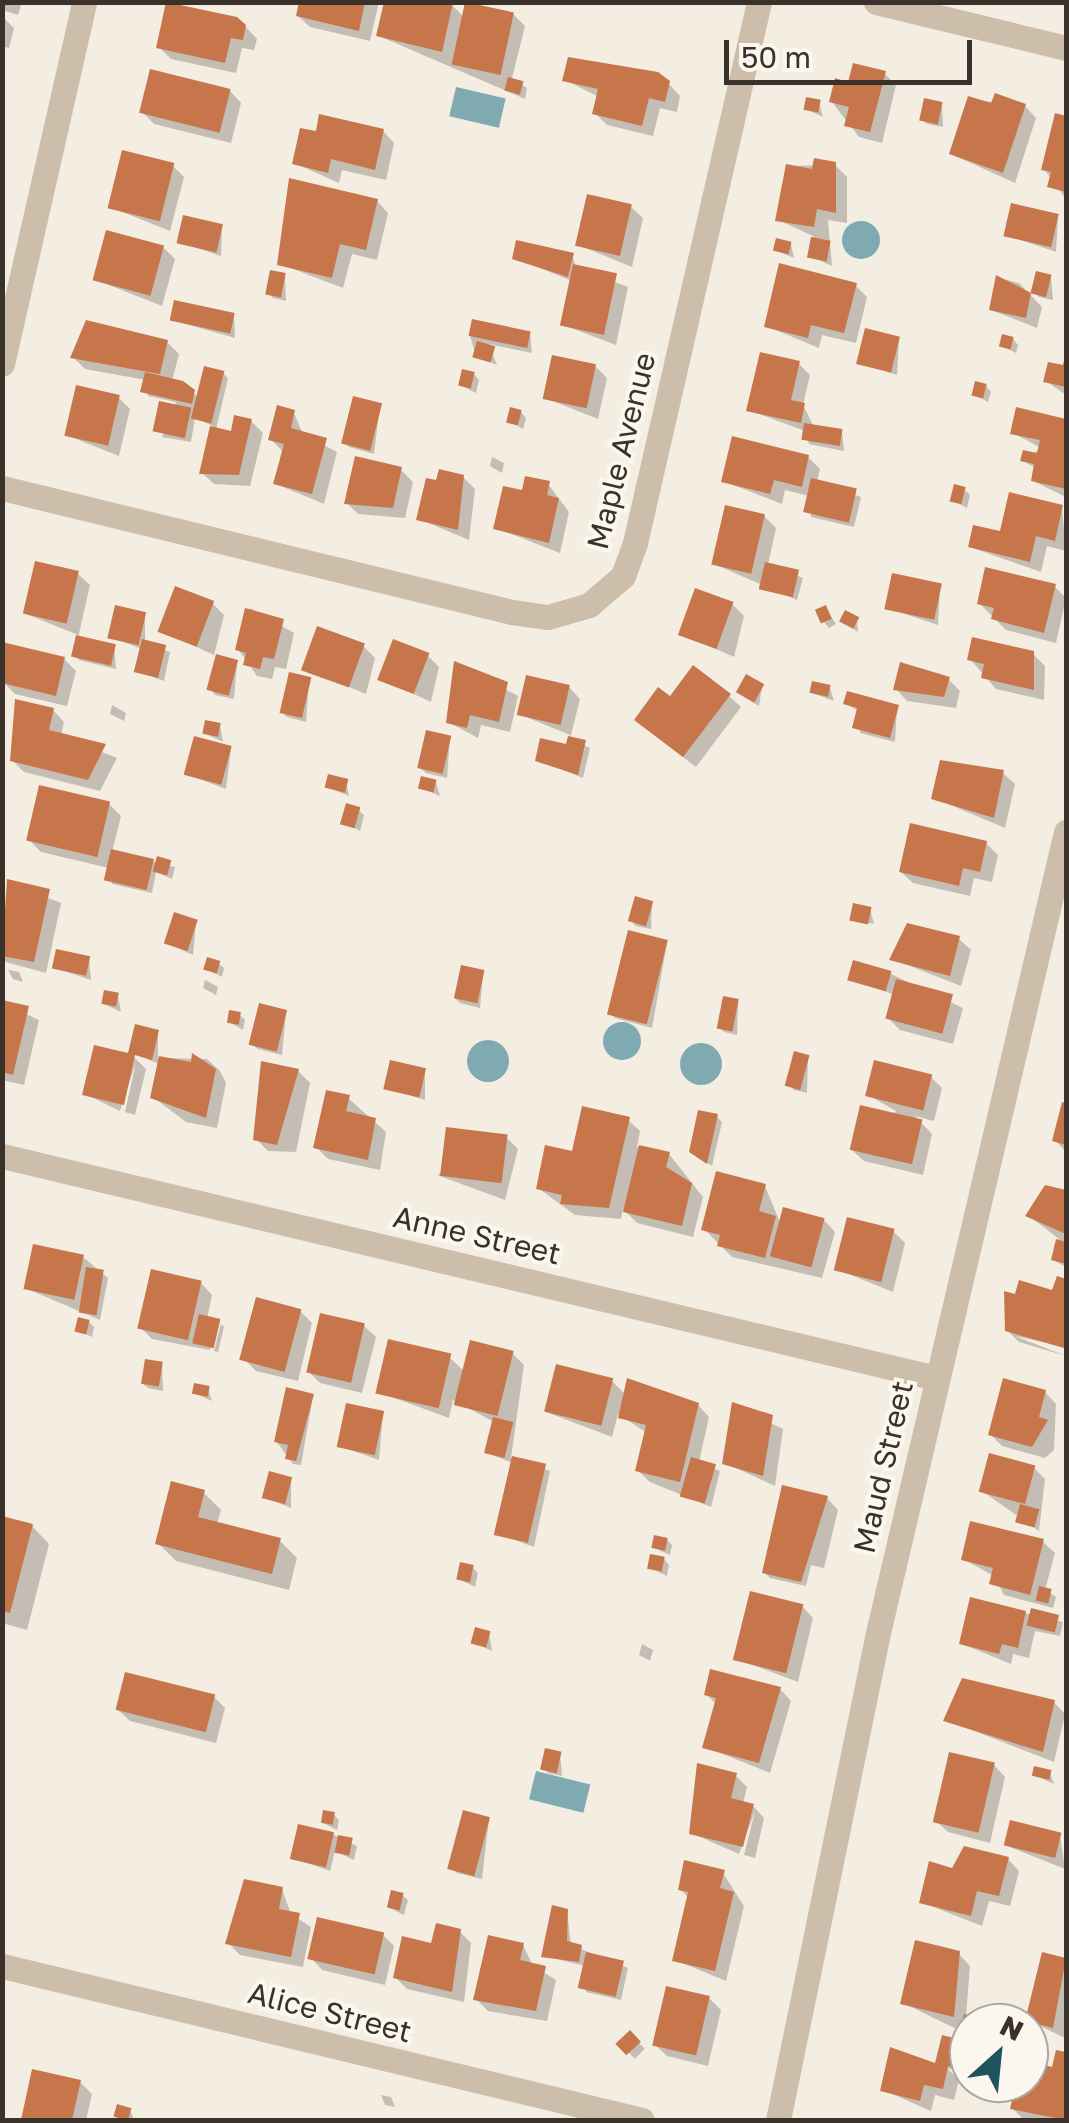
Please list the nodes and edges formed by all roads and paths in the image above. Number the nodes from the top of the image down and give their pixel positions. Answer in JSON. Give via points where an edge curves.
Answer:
{"nodes":[{"id":1,"x":84,"y":2,"type":"edge"},
{"id":2,"x":758,"y":2,"type":"edge"},
{"id":3,"x":876,"y":2,"type":"edge"},
{"id":4,"x":1066,"y":48,"type":"edge"},
{"id":5,"x":2,"y":364,"type":"edge"},
{"id":6,"x":2,"y":488,"type":"edge"},
{"id":7,"x":1066,"y":832,"type":"edge"},
{"id":8,"x":2,"y":1156,"type":"edge"},
{"id":9,"x":936,"y":1378,"type":"junction"},
{"id":10,"x":2,"y":1966,"type":"edge"},
{"id":11,"x":642,"y":2120,"type":"edge"},
{"id":12,"x":778,"y":2120,"type":"edge"}],
"edges":[{"from":1,"to":5,"type":"street"},
{"from":2,"to":6,"type":"street","name":"Maple Avenue","via":[[635,543],[623,576],[590,605],[548,617],[512,612]]},
{"from":3,"to":4,"type":"street"},
{"from":7,"to":9,"type":"street","name":"Maud Street"},
{"from":8,"to":9,"type":"street","name":"Anne Street"},
{"from":9,"to":12,"type":"street","name":"Maud Street"},
{"from":10,"to":11,"type":"street","name":"Alice Street"}]}
